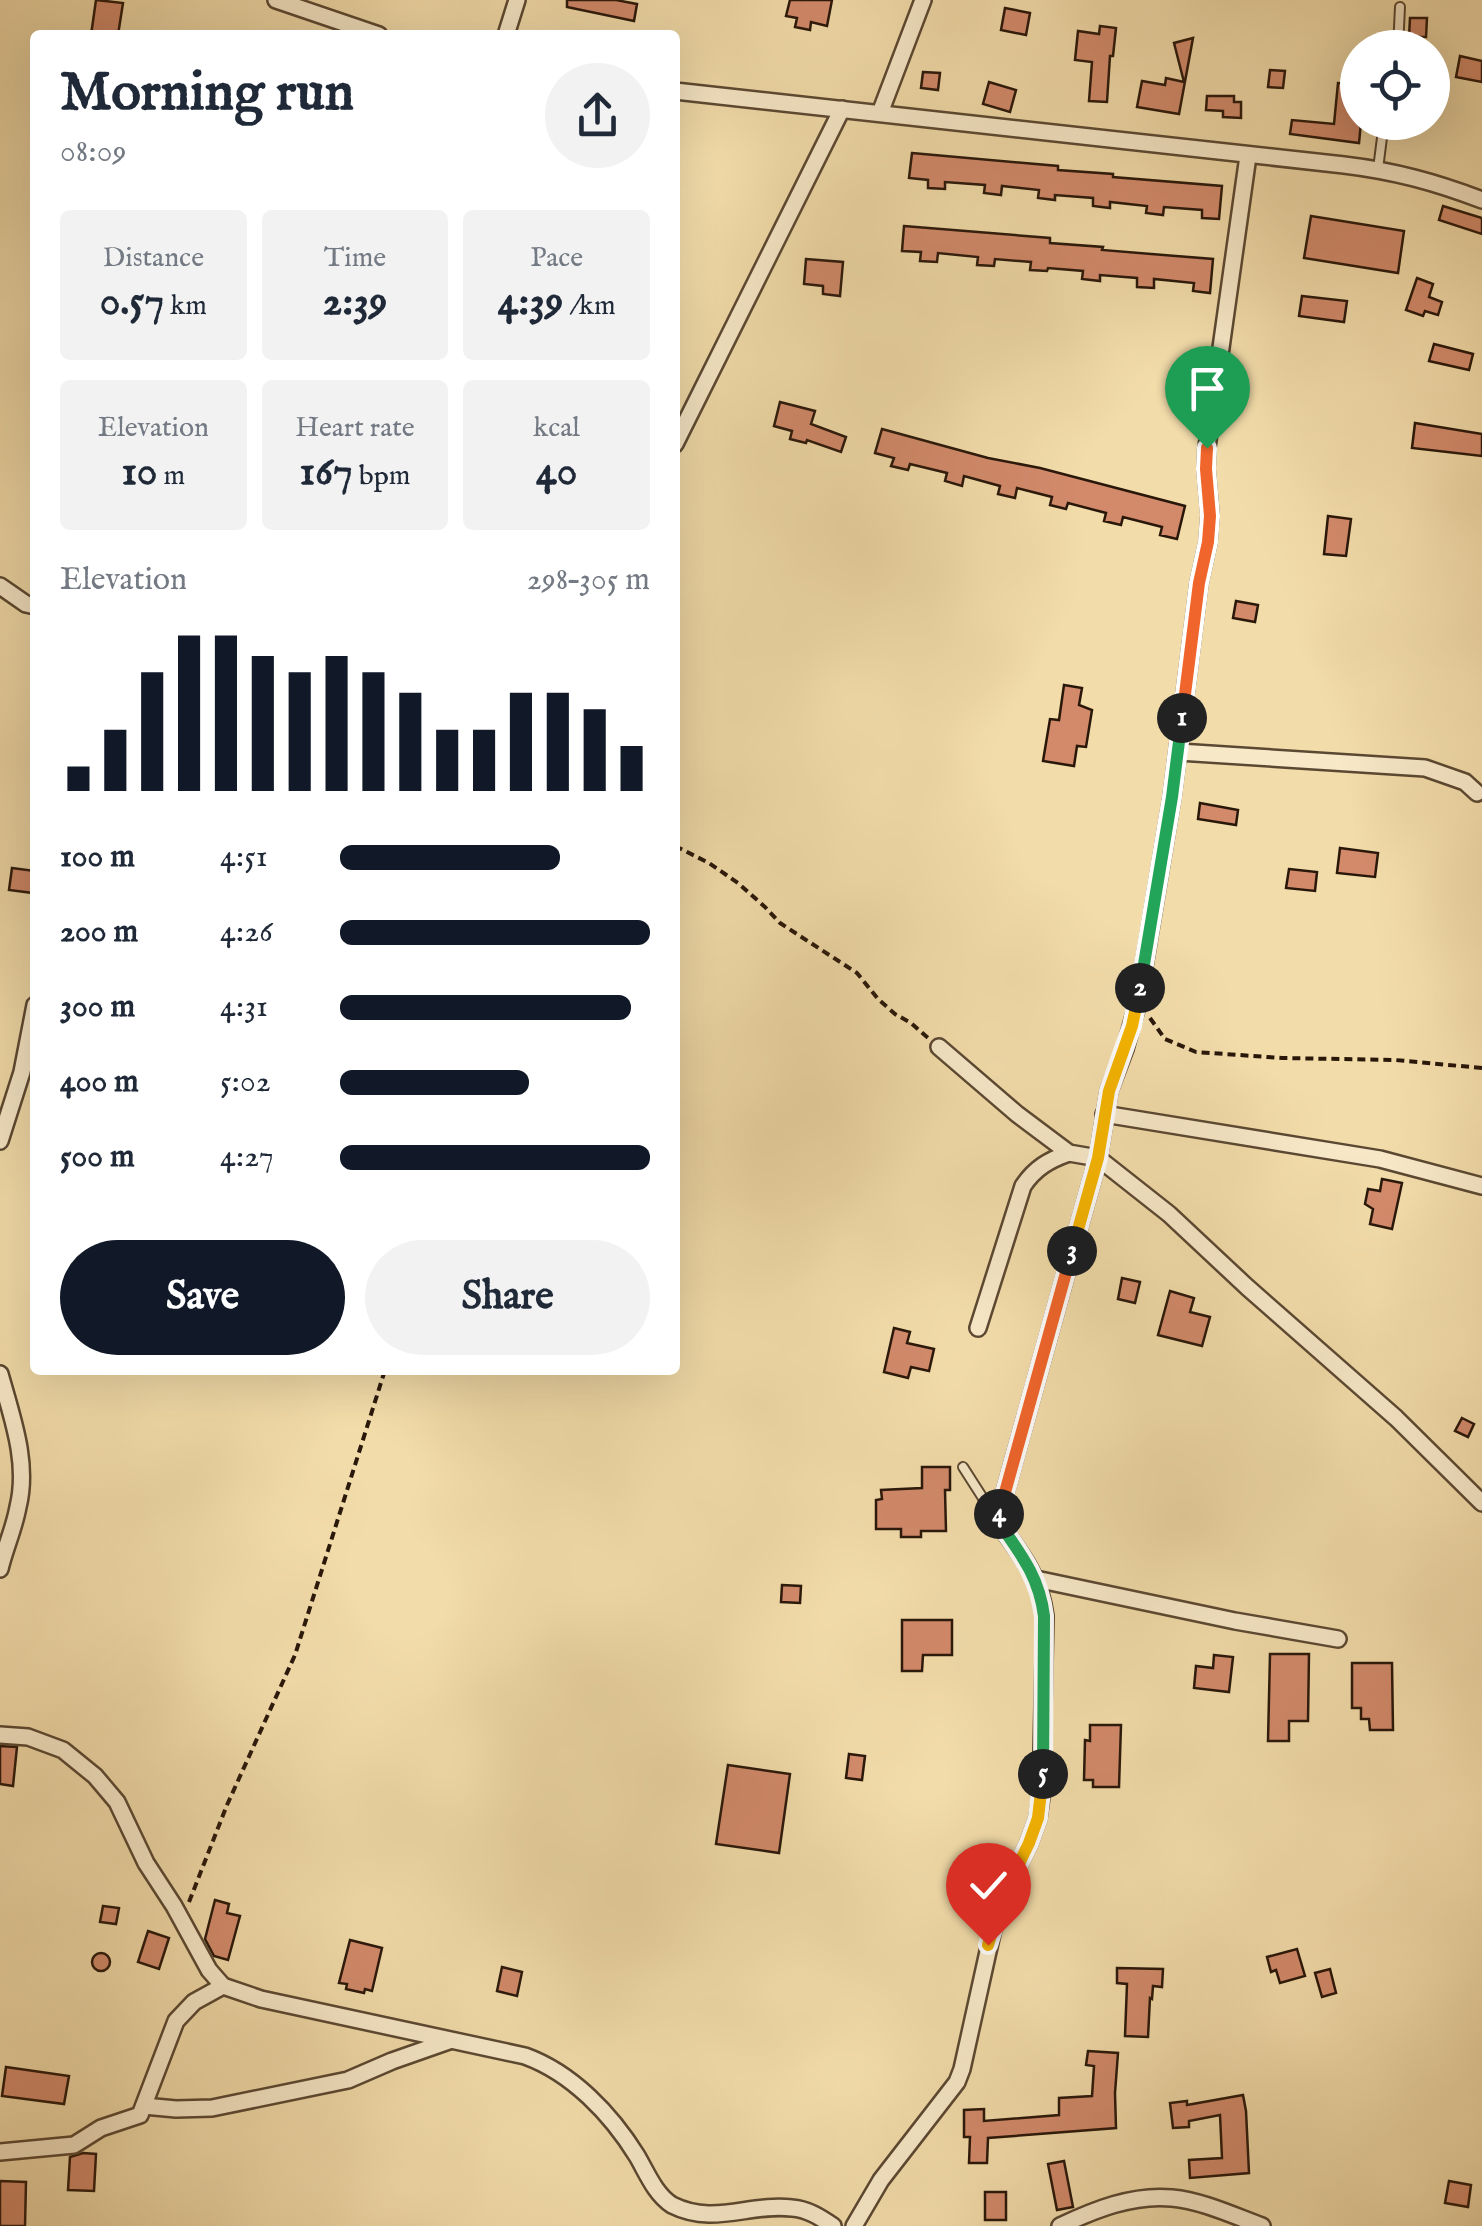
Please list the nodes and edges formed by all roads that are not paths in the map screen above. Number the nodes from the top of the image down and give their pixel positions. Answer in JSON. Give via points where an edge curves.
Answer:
{"nodes":[{"id":1,"x":276,"y":0,"type":"edge"},
{"id":2,"x":517,"y":0,"type":"edge"},
{"id":3,"x":923,"y":0,"type":"edge"},
{"id":4,"x":1400,"y":7,"type":"dead end"},
{"id":5,"x":364,"y":30,"type":"edge"},
{"id":6,"x":508,"y":30,"type":"edge"},
{"id":7,"x":1399,"y":30,"type":"edge"},
{"id":8,"x":680,"y":92,"type":"edge"},
{"id":9,"x":842,"y":109,"type":"junction"},
{"id":10,"x":880,"y":113,"type":"junction"},
{"id":11,"x":1382,"y":140,"type":"edge"},
{"id":12,"x":1248,"y":156,"type":"junction"},
{"id":13,"x":1378,"y":169,"type":"junction"},
{"id":14,"x":1482,"y":200,"type":"edge"},
{"id":15,"x":680,"y":434,"type":"edge"},
{"id":16,"x":0,"y":586,"type":"edge"},
{"id":17,"x":30,"y":605,"type":"edge"},
{"id":18,"x":1179,"y":752,"type":"junction"},
{"id":19,"x":1480,"y":796,"type":"edge"},
{"id":20,"x":30,"y":1031,"type":"edge"},
{"id":21,"x":939,"y":1047,"type":"road end"},
{"id":22,"x":1104,"y":1114,"type":"junction"},
{"id":23,"x":0,"y":1141,"type":"edge"},
{"id":24,"x":1070,"y":1153,"type":"junction"},
{"id":25,"x":1098,"y":1158,"type":"junction"},
{"id":26,"x":1482,"y":1186,"type":"edge"},
{"id":27,"x":978,"y":1328,"type":"dead end"},
{"id":28,"x":0,"y":1374,"type":"edge"},
{"id":29,"x":963,"y":1467,"type":"dead end"},
{"id":30,"x":1482,"y":1503,"type":"edge"},
{"id":31,"x":997,"y":1520,"type":"junction"},
{"id":32,"x":0,"y":1569,"type":"edge"},
{"id":33,"x":1036,"y":1579,"type":"junction"},
{"id":34,"x":1338,"y":1639,"type":"dead end"},
{"id":35,"x":0,"y":1735,"type":"edge"},
{"id":36,"x":222,"y":1986,"type":"junction"},
{"id":37,"x":452,"y":2040,"type":"junction"},
{"id":38,"x":144,"y":2106,"type":"junction"},
{"id":39,"x":0,"y":2152,"type":"edge"},
{"id":40,"x":833,"y":2226,"type":"edge"},
{"id":41,"x":854,"y":2226,"type":"edge"},
{"id":42,"x":1060,"y":2226,"type":"edge"},
{"id":43,"x":1262,"y":2226,"type":"edge"}],
"edges":[{"from":1,"to":5,"type":"street"},
{"from":2,"to":6,"type":"street"},
{"from":3,"to":10,"type":"street"},
{"from":4,"to":7,"type":"lane"},
{"from":8,"to":9,"type":"street"},
{"from":9,"to":10,"type":"street"},
{"from":9,"to":15,"type":"street"},
{"from":10,"to":12,"type":"street"},
{"from":11,"to":13,"type":"lane"},
{"from":12,"to":13,"type":"street"},
{"from":12,"to":18,"type":"street","via":[[1207,448],[1208,542]]},
{"from":13,"to":14,"type":"street"},
{"from":16,"to":17,"type":"street"},
{"from":18,"to":19,"type":"street","via":[[1425,768],[1464,782]]},
{"from":18,"to":22,"type":"street","via":[[1138,1002]]},
{"from":20,"to":23,"type":"street"},
{"from":21,"to":24,"type":"street"},
{"from":22,"to":25,"type":"street"},
{"from":22,"to":26,"type":"street","via":[[1380,1159]]},
{"from":24,"to":25,"type":"street"},
{"from":24,"to":27,"type":"street","via":[[1041,1166],[1024,1186]]},
{"from":25,"to":30,"type":"street","via":[[1169,1214]]},
{"from":25,"to":31,"type":"street"},
{"from":28,"to":32,"type":"street","via":[[22,1478]]},
{"from":29,"to":31,"type":"lane"},
{"from":31,"to":33,"type":"street"},
{"from":33,"to":34,"type":"street"},
{"from":33,"to":41,"type":"street","via":[[1044,1616],[1038,1818],[995,1920],[957,2082]]},
{"from":35,"to":36,"type":"street","via":[[63,1750],[95,1776],[117,1802],[146,1863]]},
{"from":36,"to":37,"type":"street"},
{"from":36,"to":38,"type":"street","via":[[176,2020]]},
{"from":37,"to":38,"type":"street","via":[[348,2080],[212,2108]]},
{"from":37,"to":40,"type":"street","via":[[546,2063],[568,2079],[617,2126],[654,2187],[688,2213],[714,2218],[791,2208]]},
{"from":38,"to":39,"type":"street","via":[[140,2114],[74,2145]]},
{"from":42,"to":43,"type":"street","via":[[1122,2203],[1175,2198]]}]}
